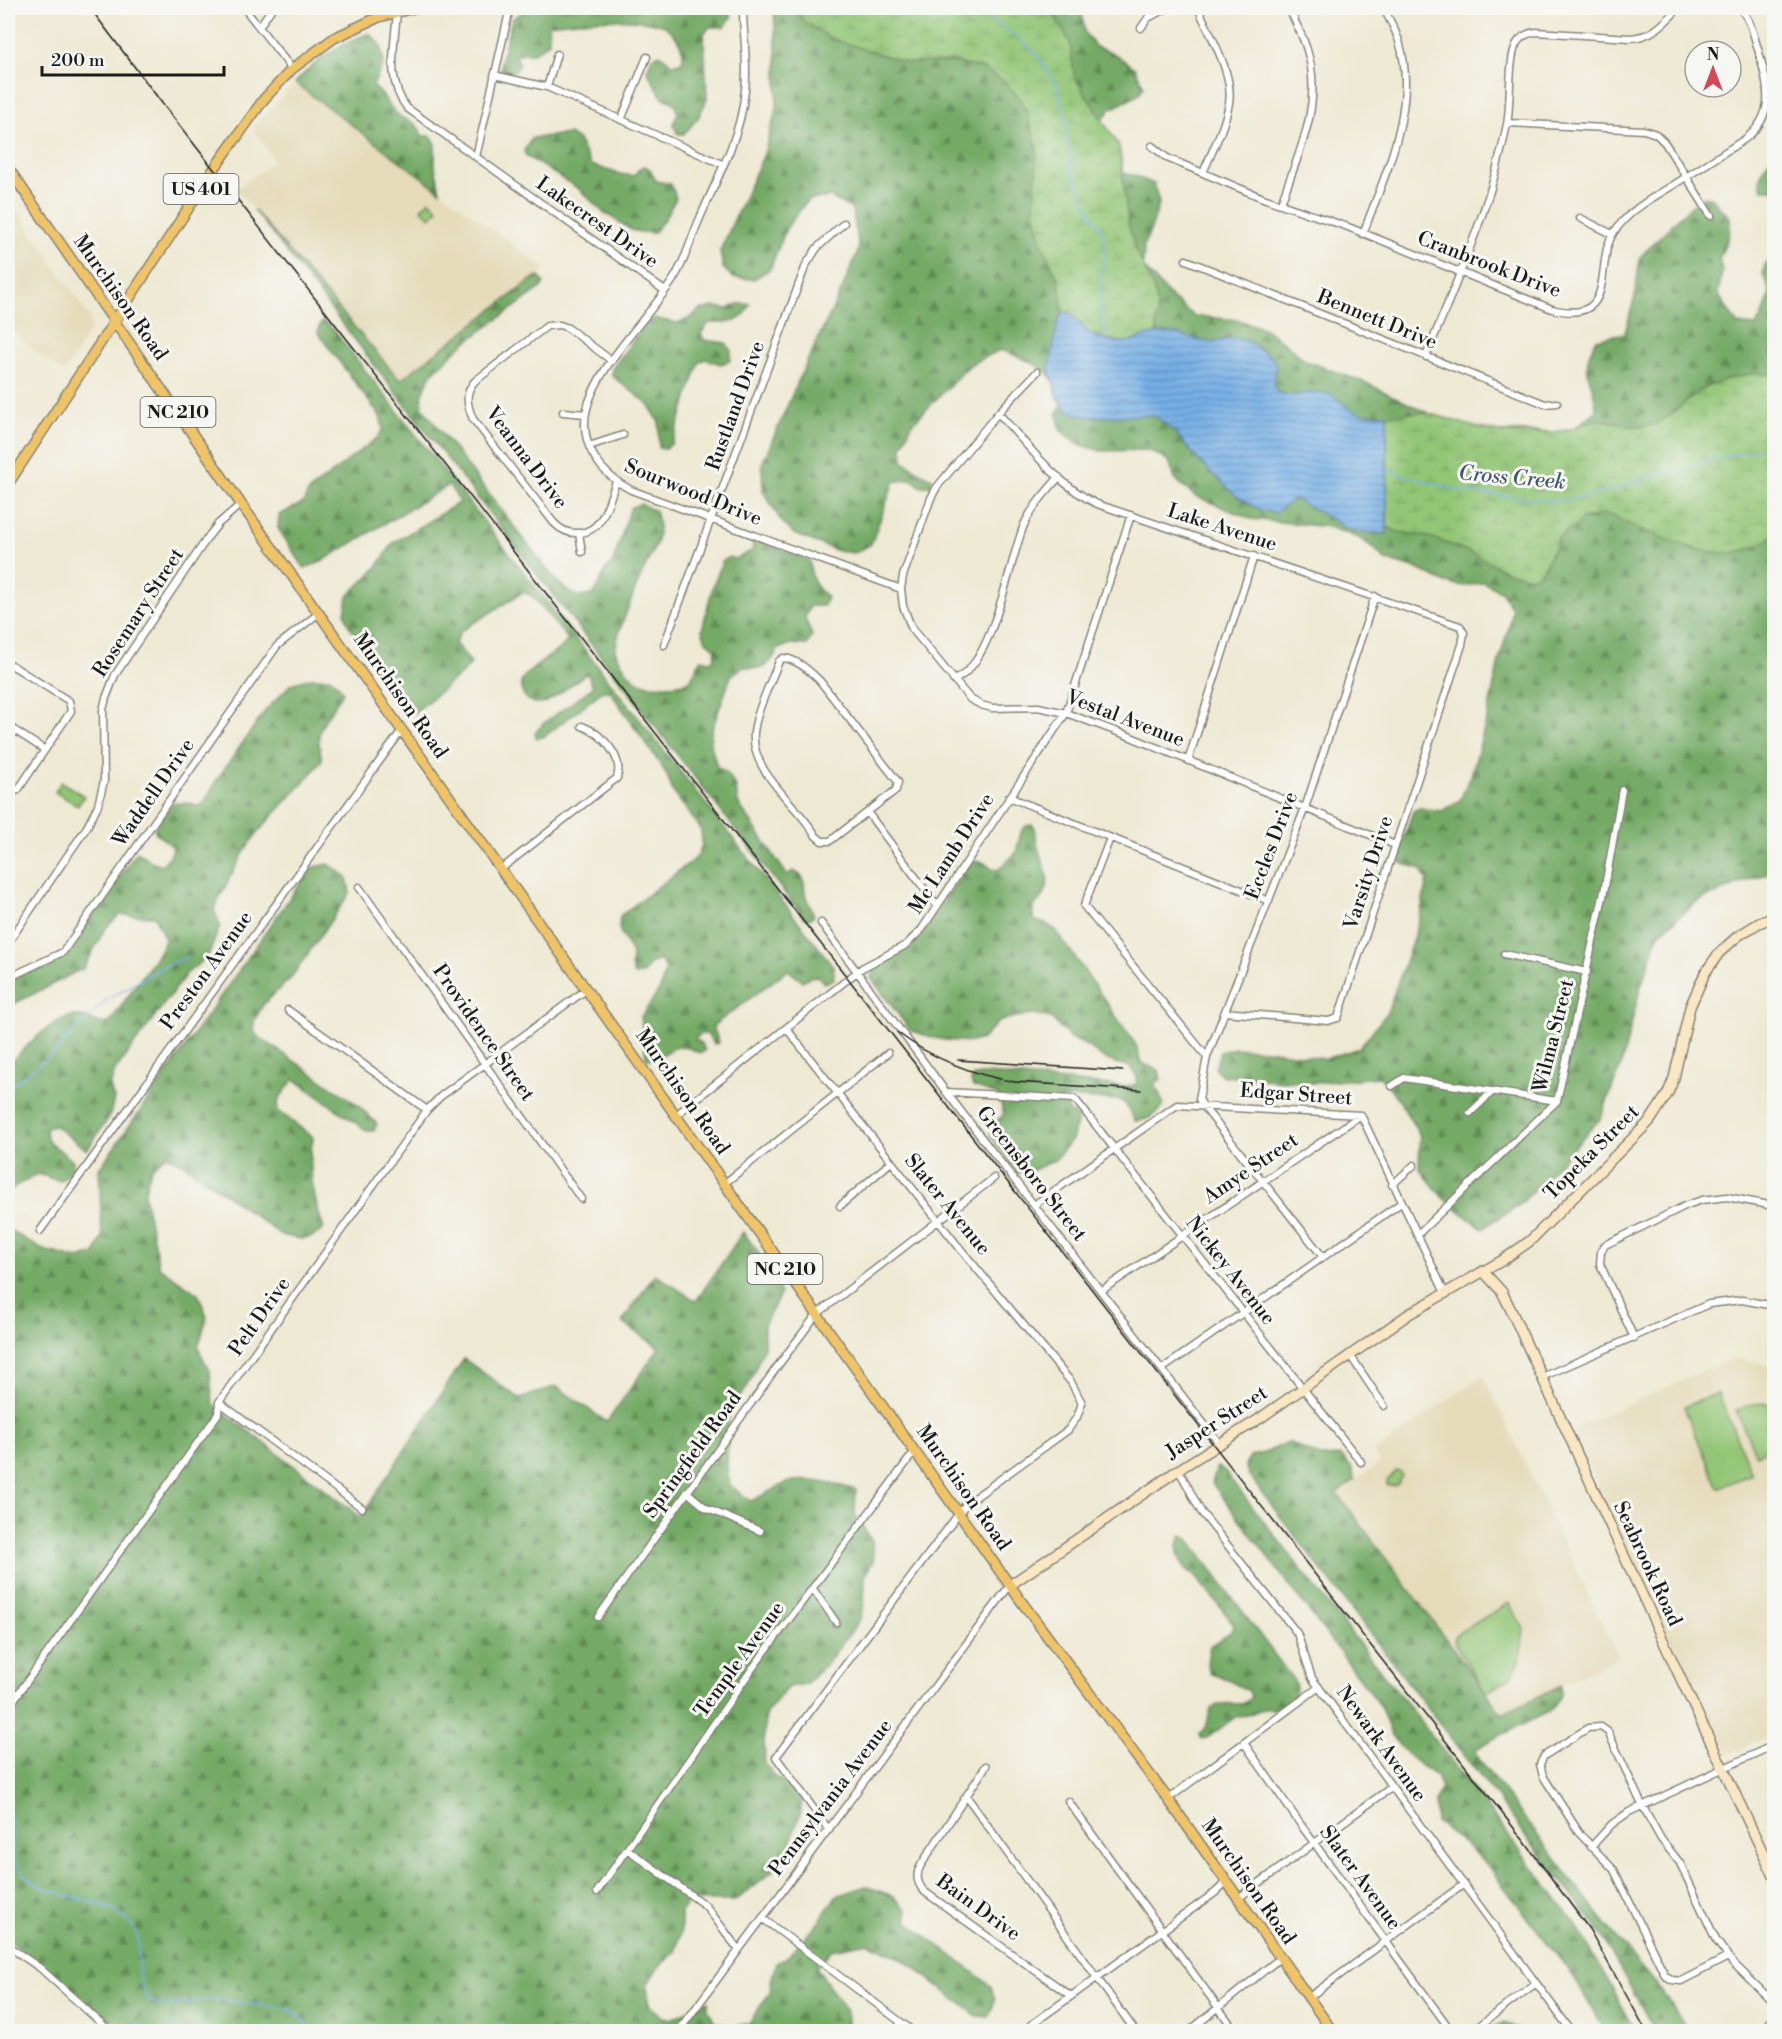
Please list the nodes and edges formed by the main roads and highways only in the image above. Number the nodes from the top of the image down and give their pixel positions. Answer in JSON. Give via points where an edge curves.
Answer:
{"nodes":[{"id":1,"x":414,"y":8,"type":"edge"},
{"id":2,"x":8,"y":168,"type":"edge"},
{"id":3,"x":114,"y":321,"type":"junction"},
{"id":4,"x":8,"y":484,"type":"edge"},
{"id":5,"x":1333,"y":2031,"type":"edge"}],
"edges":[{"from":1,"to":3,"type":"main road","number":"US 401","via":[[348,30],[292,69],[262,102],[214,169]]},
{"from":2,"to":3,"type":"main road","name":"Murchison Road","number":"NC 210"},
{"from":3,"to":4,"type":"main road","number":"US 401"},
{"from":3,"to":5,"type":"main road","name":"Murchison Road","number":"NC 210","via":[[1010,1585]]}]}
